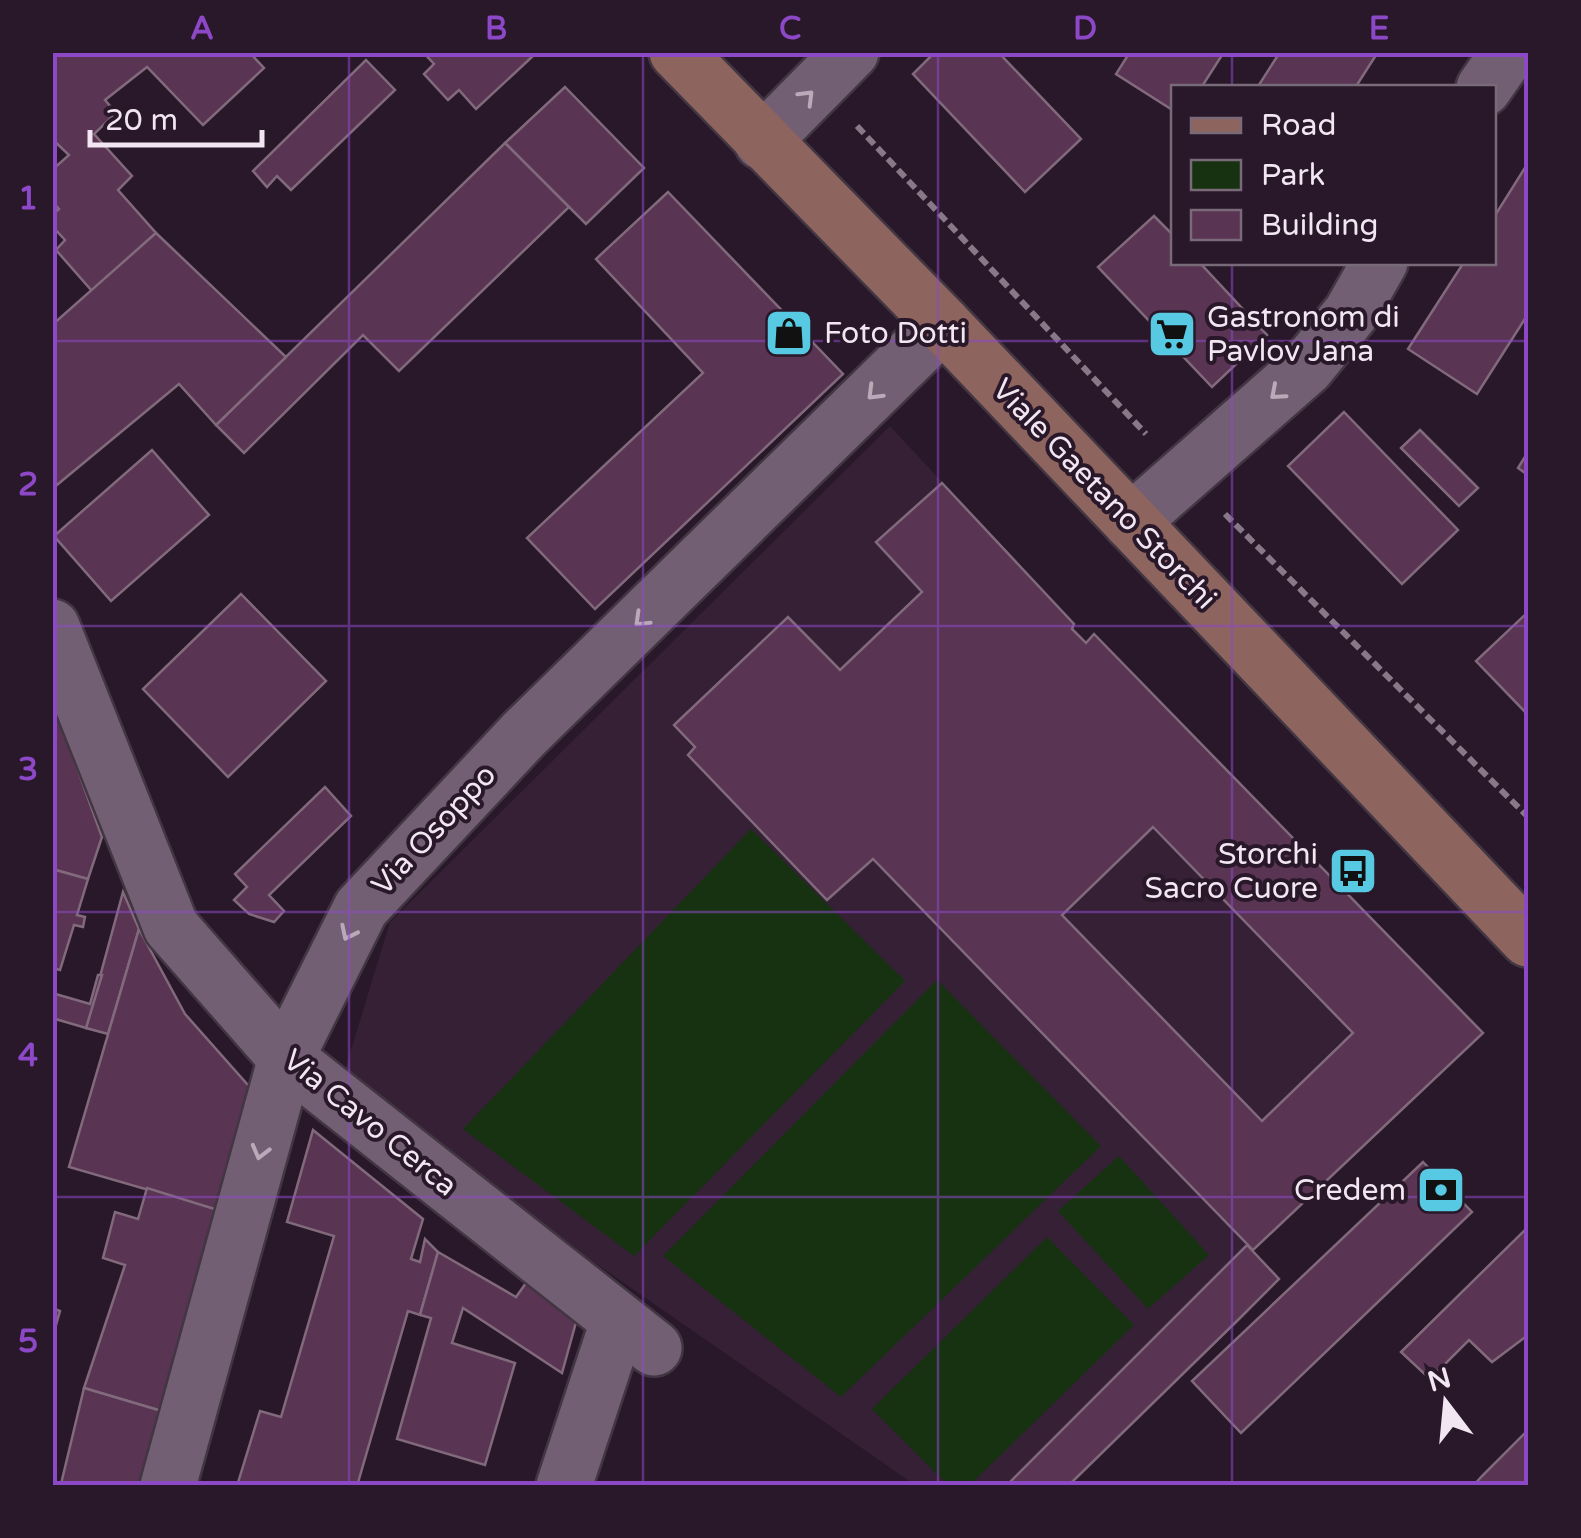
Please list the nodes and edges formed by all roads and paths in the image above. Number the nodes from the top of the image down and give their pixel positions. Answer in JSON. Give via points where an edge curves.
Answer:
{"nodes":[{"id":1,"x":677,"y":52,"type":"edge"},
{"id":2,"x":851,"y":52,"type":"edge"},
{"id":3,"x":1508,"y":52,"type":"edge"},
{"id":4,"x":1486,"y":85,"type":"edge"},
{"id":5,"x":762,"y":142,"type":"junction"},
{"id":6,"x":1378,"y":265,"type":"edge"},
{"id":7,"x":943,"y":324,"type":"junction"},
{"id":8,"x":1131,"y":522,"type":"junction"},
{"id":9,"x":52,"y":627,"type":"edge"},
{"id":10,"x":1523,"y":922,"type":"edge"},
{"id":11,"x":286,"y":1058,"type":"junction"},
{"id":12,"x":168,"y":1486,"type":"edge"},
{"id":13,"x":564,"y":1486,"type":"edge"}],
"edges":[{"from":1,"to":5,"type":"street","name":"Viale Gaetano Storchi"},
{"from":5,"to":2,"type":"street","one_way":true},
{"from":3,"to":4,"type":"street"},
{"from":5,"to":7,"type":"street","name":"Viale Gaetano Storchi"},
{"from":6,"to":8,"type":"street","one_way":true,"via":[[1307,368]]},
{"from":7,"to":8,"type":"street","name":"Viale Gaetano Storchi"},
{"from":7,"to":11,"type":"street","name":"Via Osoppo","one_way":true,"via":[[524,734],[361,908]]},
{"from":8,"to":10,"type":"street","name":"Viale Gaetano Storchi"},
{"from":9,"to":11,"type":"street","name":"Via Cavo Cerca","via":[[172,926]]},
{"from":11,"to":12,"type":"street","name":"Via Osoppo","one_way":true},
{"from":11,"to":13,"type":"street","name":"Via Cavo Cerca","via":[[636,1335]]}]}
